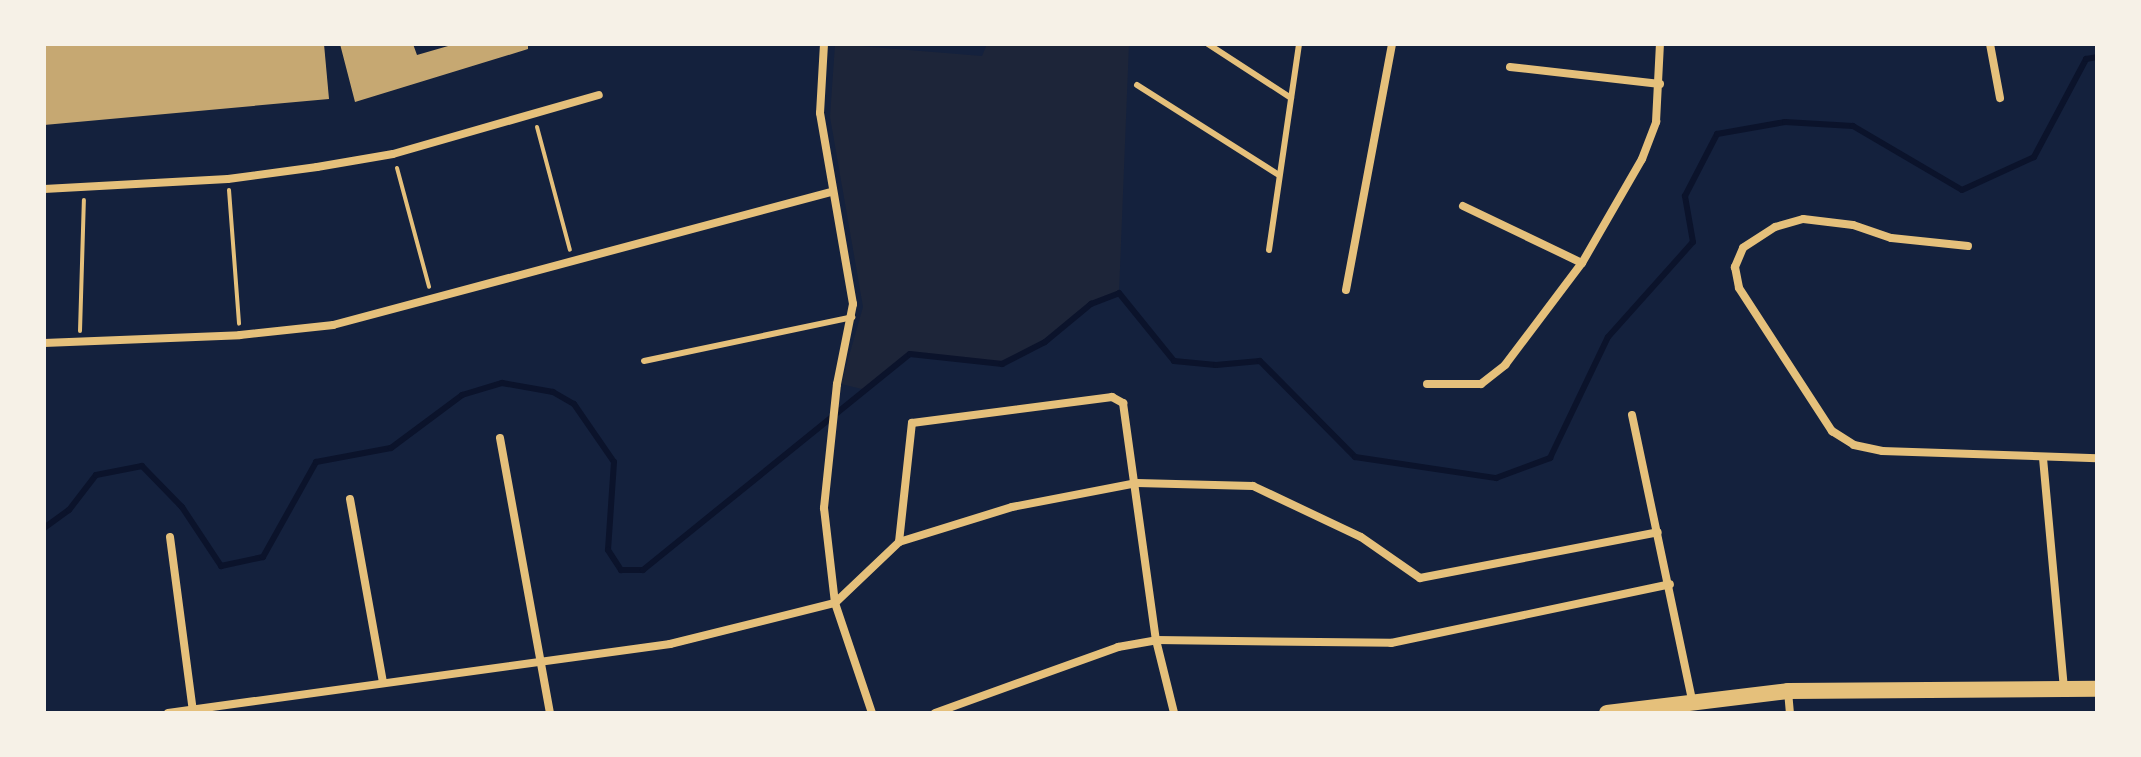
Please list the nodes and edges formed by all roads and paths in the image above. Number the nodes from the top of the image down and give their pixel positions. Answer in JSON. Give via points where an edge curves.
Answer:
{"nodes":[{"id":1,"x":824,"y":44,"type":"edge"},
{"id":2,"x":1208,"y":44,"type":"edge"},
{"id":3,"x":1299,"y":44,"type":"edge"},
{"id":4,"x":1392,"y":44,"type":"edge"},
{"id":5,"x":1660,"y":44,"type":"edge"},
{"id":6,"x":1990,"y":44,"type":"edge"},
{"id":7,"x":1510,"y":67,"type":"dead end"},
{"id":8,"x":1660,"y":84,"type":"junction"},
{"id":9,"x":1137,"y":85,"type":"dead end"},
{"id":10,"x":599,"y":95,"type":"dead end"},
{"id":11,"x":1291,"y":98,"type":"junction"},
{"id":12,"x":2000,"y":98,"type":"dead end"},
{"id":13,"x":535,"y":117,"type":"junction"},
{"id":14,"x":393,"y":154,"type":"junction"},
{"id":15,"x":1280,"y":175,"type":"junction"},
{"id":16,"x":228,"y":179,"type":"junction"},
{"id":17,"x":44,"y":189,"type":"edge"},
{"id":18,"x":84,"y":189,"type":"junction"},
{"id":19,"x":831,"y":192,"type":"junction"},
{"id":20,"x":1463,"y":206,"type":"dead end"},
{"id":21,"x":1968,"y":246,"type":"dead end"},
{"id":22,"x":1269,"y":250,"type":"dead end"},
{"id":23,"x":1582,"y":263,"type":"junction"},
{"id":24,"x":574,"y":265,"type":"junction"},
{"id":25,"x":1346,"y":290,"type":"dead end"},
{"id":26,"x":433,"y":301,"type":"junction"},
{"id":27,"x":852,"y":317,"type":"junction"},
{"id":28,"x":240,"y":335,"type":"junction"},
{"id":29,"x":80,"y":341,"type":"junction"},
{"id":30,"x":44,"y":343,"type":"edge"},
{"id":31,"x":644,"y":361,"type":"dead end"},
{"id":32,"x":1427,"y":384,"type":"dead end"},
{"id":33,"x":1632,"y":415,"type":"dead end"},
{"id":34,"x":500,"y":438,"type":"dead end"},
{"id":35,"x":2043,"y":458,"type":"junction"},
{"id":36,"x":2097,"y":458,"type":"edge"},
{"id":37,"x":1137,"y":483,"type":"junction"},
{"id":38,"x":350,"y":499,"type":"dead end"},
{"id":39,"x":1658,"y":532,"type":"junction"},
{"id":40,"x":170,"y":537,"type":"dead end"},
{"id":41,"x":899,"y":542,"type":"junction"},
{"id":42,"x":1670,"y":584,"type":"junction"},
{"id":43,"x":835,"y":603,"type":"junction"},
{"id":44,"x":1156,"y":640,"type":"junction"},
{"id":45,"x":541,"y":658,"type":"junction"},
{"id":46,"x":383,"y":683,"type":"junction"},
{"id":47,"x":2064,"y":689,"type":"junction"},
{"id":48,"x":2097,"y":689,"type":"edge"},
{"id":49,"x":1788,"y":691,"type":"junction"},
{"id":50,"x":1692,"y":699,"type":"junction"},
{"id":51,"x":193,"y":711,"type":"edge"},
{"id":52,"x":168,"y":713,"type":"edge"},
{"id":53,"x":550,"y":713,"type":"edge"},
{"id":54,"x":872,"y":713,"type":"edge"},
{"id":55,"x":935,"y":713,"type":"edge"},
{"id":56,"x":1174,"y":713,"type":"edge"},
{"id":57,"x":1607,"y":713,"type":"edge"},
{"id":58,"x":1790,"y":713,"type":"edge"}],
"edges":[{"from":1,"to":19,"type":"street","via":[[820,113]]},
{"from":2,"to":11,"type":"lane"},
{"from":3,"to":11,"type":"lane"},
{"from":4,"to":25,"type":"street"},
{"from":5,"to":8,"type":"street"},
{"from":6,"to":12,"type":"street"},
{"from":7,"to":8,"type":"street"},
{"from":8,"to":23,"type":"street","via":[[1656,122],[1642,159]]},
{"from":9,"to":15,"type":"lane"},
{"from":10,"to":13,"type":"street"},
{"from":11,"to":15,"type":"lane"},
{"from":13,"to":14,"type":"street"},
{"from":13,"to":24,"type":"path"},
{"from":14,"to":16,"type":"street"},
{"from":14,"to":26,"type":"path"},
{"from":15,"to":22,"type":"lane"},
{"from":16,"to":18,"type":"street"},
{"from":16,"to":28,"type":"path"},
{"from":17,"to":18,"type":"street"},
{"from":18,"to":29,"type":"path"},
{"from":19,"to":24,"type":"street"},
{"from":19,"to":27,"type":"street"},
{"from":20,"to":23,"type":"street"},
{"from":21,"to":35,"type":"street","via":[[1891,238],[1839,222],[1803,219],[1775,227],[1743,248],[1735,267],[1739,288],[1832,431],[1854,445],[1882,451]]},
{"from":23,"to":32,"type":"street","via":[[1505,365],[1481,384]]},
{"from":24,"to":26,"type":"street"},
{"from":26,"to":28,"type":"street","via":[[333,325]]},
{"from":27,"to":31,"type":"lane"},
{"from":27,"to":43,"type":"street","via":[[837,384],[824,508]]},
{"from":28,"to":29,"type":"street"},
{"from":29,"to":30,"type":"street"},
{"from":33,"to":39,"type":"street"},
{"from":34,"to":45,"type":"street"},
{"from":35,"to":36,"type":"street"},
{"from":35,"to":47,"type":"street"},
{"from":37,"to":39,"type":"street","via":[[1253,486],[1361,537],[1420,578]]},
{"from":37,"to":41,"type":"street","via":[[1012,507]]},
{"from":37,"to":41,"type":"street","via":[[1123,403],[1112,397],[908,427]]},
{"from":37,"to":44,"type":"street"},
{"from":38,"to":46,"type":"street"},
{"from":39,"to":42,"type":"street"},
{"from":40,"to":51,"type":"street"},
{"from":41,"to":43,"type":"street"},
{"from":42,"to":44,"type":"street","via":[[1391,643]]},
{"from":42,"to":50,"type":"street"},
{"from":43,"to":45,"type":"street","via":[[670,644]]},
{"from":43,"to":54,"type":"street"},
{"from":44,"to":55,"type":"street","via":[[1118,647]]},
{"from":44,"to":56,"type":"street"},
{"from":45,"to":46,"type":"street"},
{"from":45,"to":53,"type":"street"},
{"from":46,"to":51,"type":"street"},
{"from":47,"to":48,"type":"main road"},
{"from":47,"to":49,"type":"main road"},
{"from":49,"to":50,"type":"main road"},
{"from":49,"to":58,"type":"street"},
{"from":50,"to":57,"type":"main road"},
{"from":51,"to":52,"type":"street"}]}
